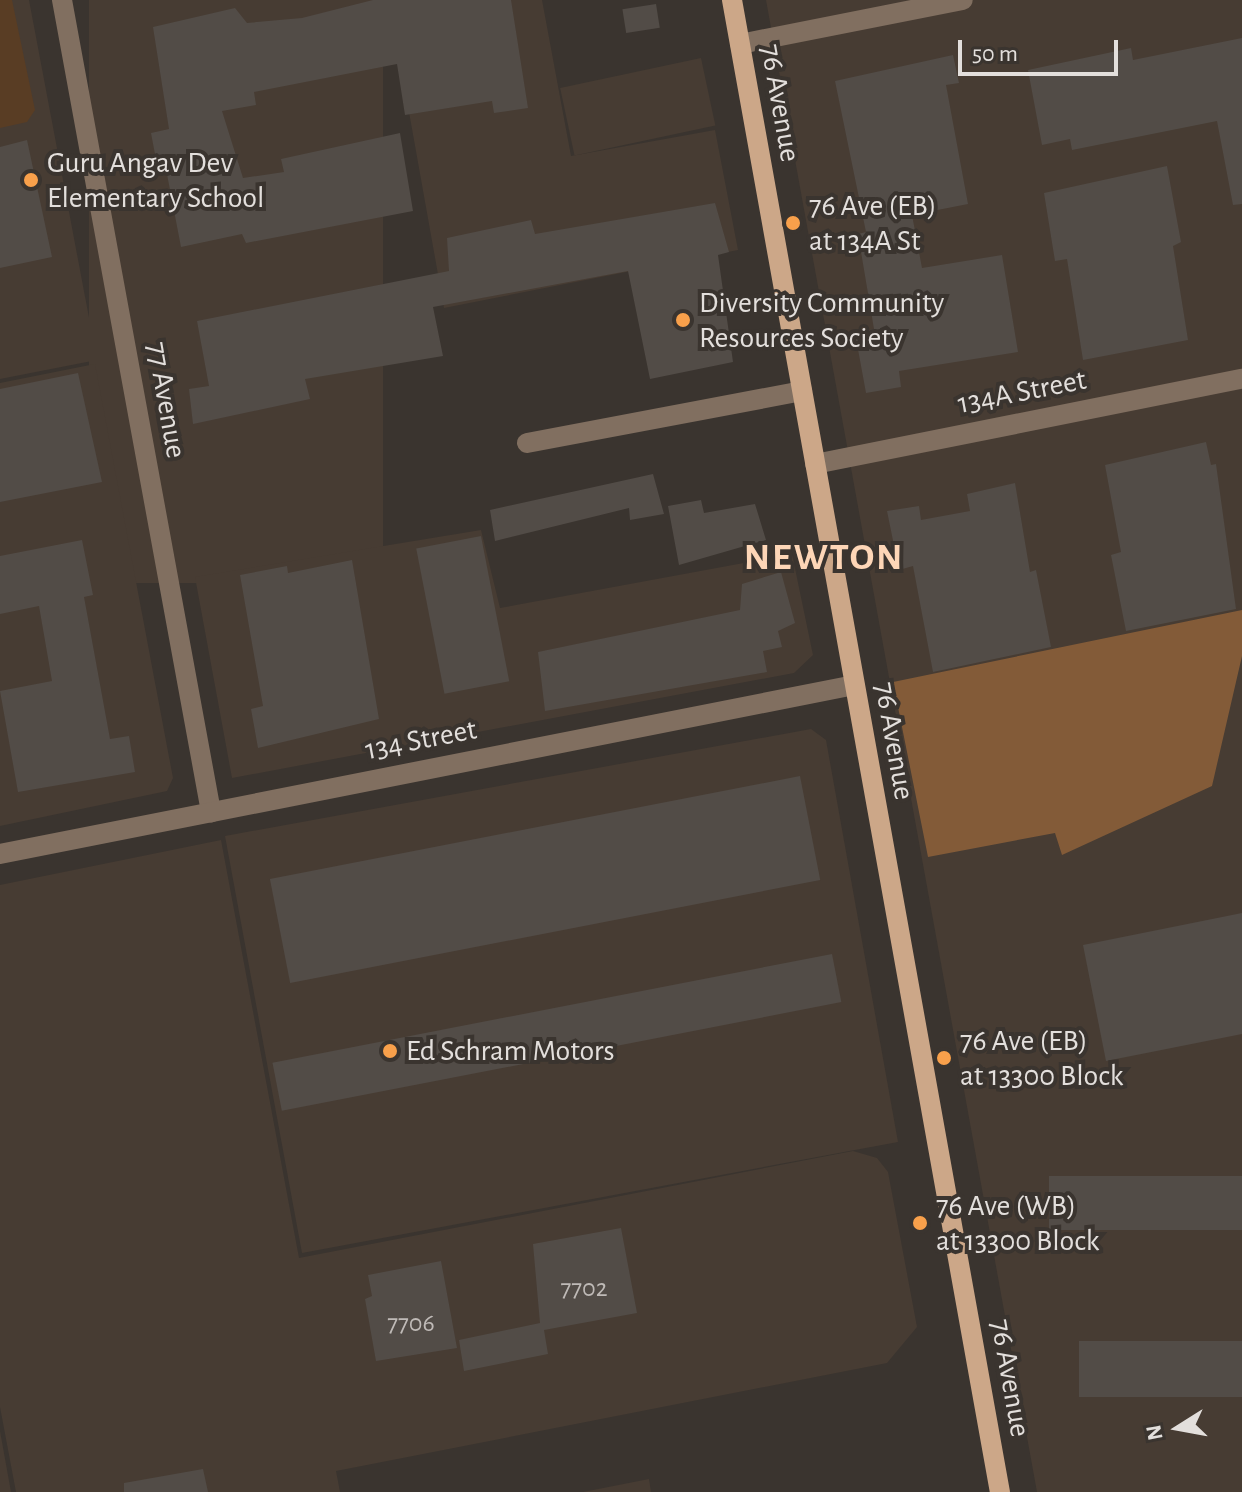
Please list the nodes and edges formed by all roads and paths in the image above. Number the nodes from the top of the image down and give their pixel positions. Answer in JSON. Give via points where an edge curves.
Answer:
{"nodes":[{"id":1,"x":62,"y":0,"type":"edge"},
{"id":2,"x":732,"y":0,"type":"edge"},
{"id":3,"x":963,"y":0,"type":"edge"},
{"id":4,"x":740,"y":44,"type":"junction"},
{"id":5,"x":1242,"y":379,"type":"edge"},
{"id":6,"x":802,"y":391,"type":"junction"},
{"id":7,"x":527,"y":443,"type":"dead end"},
{"id":8,"x":815,"y":464,"type":"junction"},
{"id":9,"x":854,"y":685,"type":"junction"},
{"id":10,"x":211,"y":812,"type":"junction"},
{"id":11,"x":0,"y":854,"type":"edge"},
{"id":12,"x":1000,"y":1492,"type":"edge"}],
"edges":[{"from":1,"to":10,"type":"street","name":"77 Avenue"},
{"from":2,"to":4,"type":"main road","name":"76 Avenue"},
{"from":3,"to":4,"type":"street"},
{"from":4,"to":6,"type":"main road","name":"76 Avenue"},
{"from":5,"to":8,"type":"street","name":"134A Street"},
{"from":6,"to":7,"type":"street"},
{"from":6,"to":8,"type":"main road","name":"76 Avenue"},
{"from":8,"to":9,"type":"main road","name":"76 Avenue"},
{"from":9,"to":10,"type":"street","name":"134 Street"},
{"from":9,"to":12,"type":"main road","name":"76 Avenue"},
{"from":10,"to":11,"type":"street","name":"134 Street"}]}
